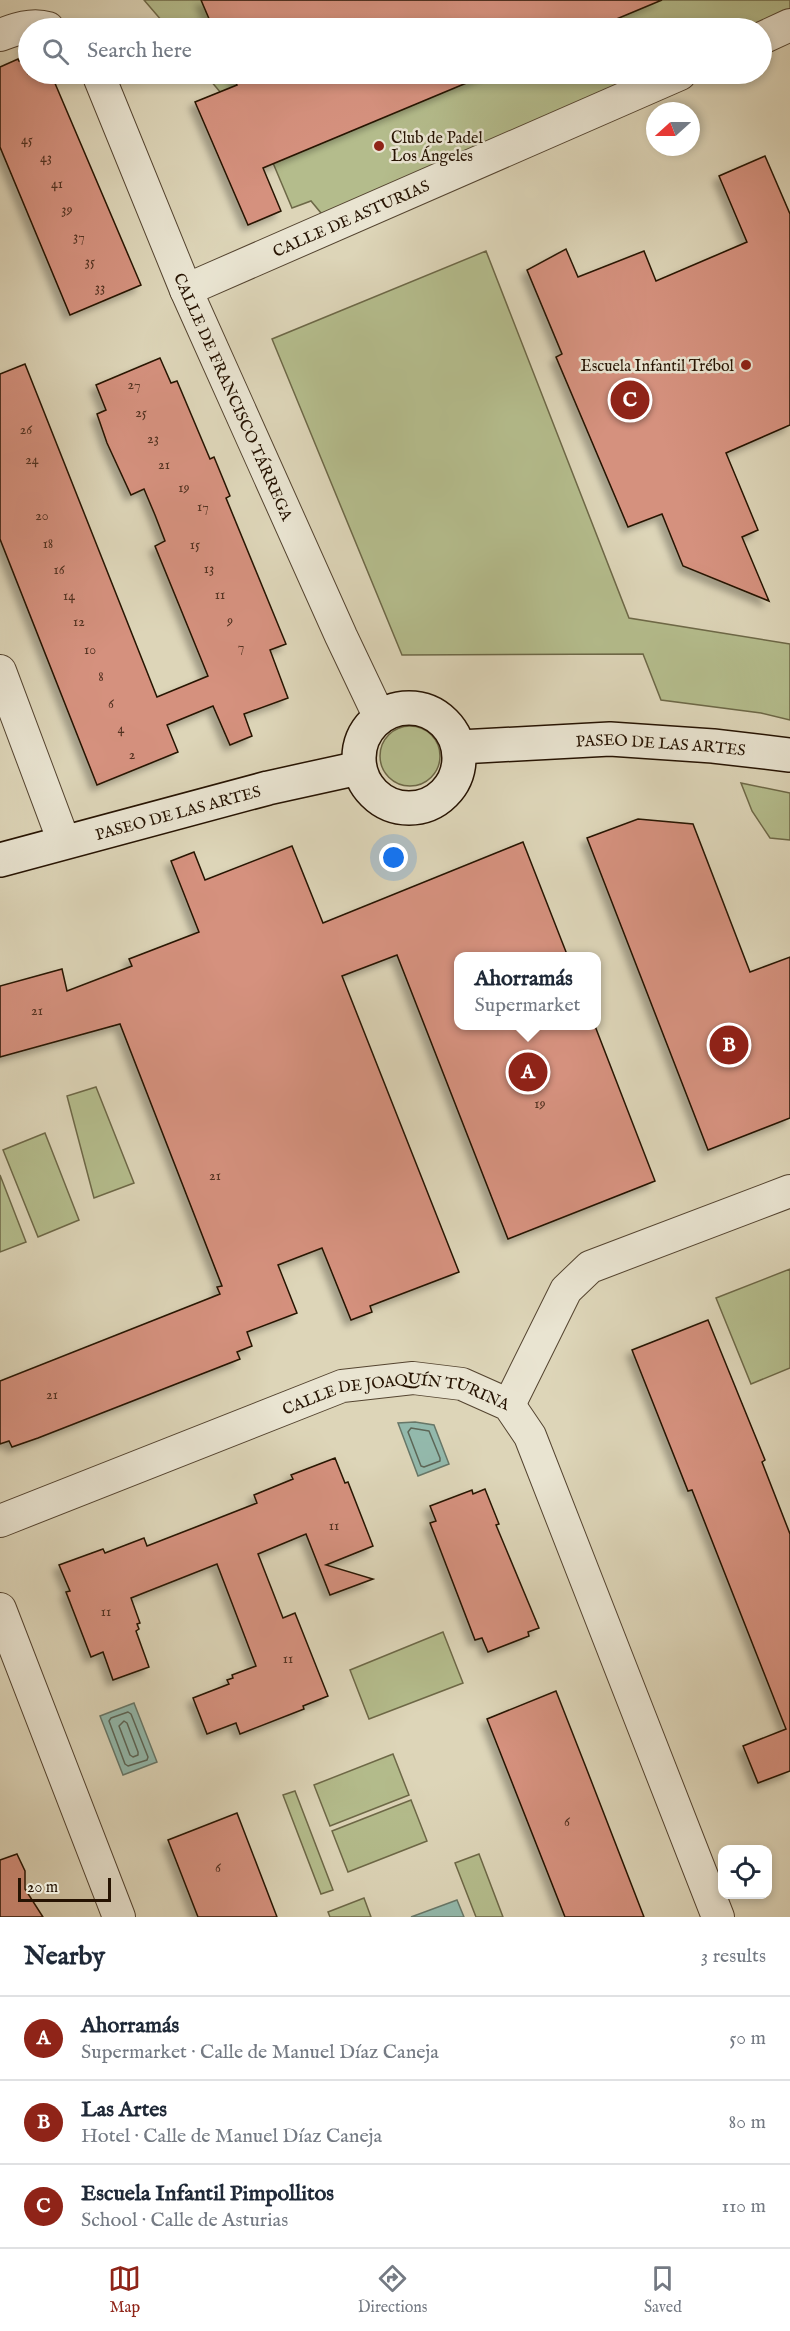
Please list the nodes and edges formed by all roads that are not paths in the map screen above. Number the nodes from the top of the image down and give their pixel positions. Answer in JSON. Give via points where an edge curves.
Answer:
{"nodes":[{"id":1,"x":790,"y":25,"type":"edge"},
{"id":2,"x":18,"y":28,"type":"edge"},
{"id":3,"x":772,"y":33,"type":"edge"},
{"id":4,"x":0,"y":35,"type":"edge"},
{"id":5,"x":102,"y":84,"type":"edge"},
{"id":6,"x":657,"y":84,"type":"edge"},
{"id":7,"x":186,"y":290,"type":"junction"},
{"id":8,"x":0,"y":670,"type":"edge"},
{"id":9,"x":379,"y":716,"type":"junction"},
{"id":10,"x":460,"y":747,"type":"junction"},
{"id":11,"x":790,"y":755,"type":"edge"},
{"id":12,"x":359,"y":768,"type":"junction"},
{"id":13,"x":64,"y":842,"type":"junction"},
{"id":14,"x":0,"y":860,"type":"edge"},
{"id":15,"x":790,"y":1191,"type":"edge"},
{"id":16,"x":509,"y":1405,"type":"junction"},
{"id":17,"x":0,"y":1521,"type":"edge"},
{"id":18,"x":0,"y":1609,"type":"edge"},
{"id":19,"x":119,"y":1917,"type":"edge"},
{"id":20,"x":718,"y":1917,"type":"edge"}],
"edges":[{"from":1,"to":3,"type":"street"},
{"from":2,"to":4,"type":"street"},
{"from":5,"to":7,"type":"street","name":"CALLE DE FRANCISCO TÁRREGA"},
{"from":6,"to":7,"type":"street","name":"CALLE DE ASTURIAS"},
{"from":7,"to":9,"type":"street","name":"CALLE DE FRANCISCO TÁRREGA"},
{"from":8,"to":13,"type":"street"},
{"from":9,"to":10,"type":"main road","via":[[402,706],[426,709],[446,722]]},
{"from":9,"to":12,"type":"main road","via":[[362,738]]},
{"from":10,"to":11,"type":"main road","name":"PASEO DE LAS ARTES","via":[[610,739]]},
{"from":10,"to":12,"type":"main road","via":[[459,771],[446,794],[422,808],[399,808],[372,794]]},
{"from":12,"to":13,"type":"main road","name":"PASEO DE LAS ARTES"},
{"from":13,"to":14,"type":"main road","name":"PASEO DE LAS ARTES"},
{"from":15,"to":16,"type":"street","via":[[590,1267],[566,1290]]},
{"from":16,"to":17,"type":"street","name":"CALLE DE JOAQUÍN TURINA","via":[[462,1384],[413,1378],[342,1386]]},
{"from":16,"to":20,"type":"street","name":"CALLE DE JOAQUÍN TURINA","via":[[530,1436]]},
{"from":18,"to":19,"type":"street"}]}
